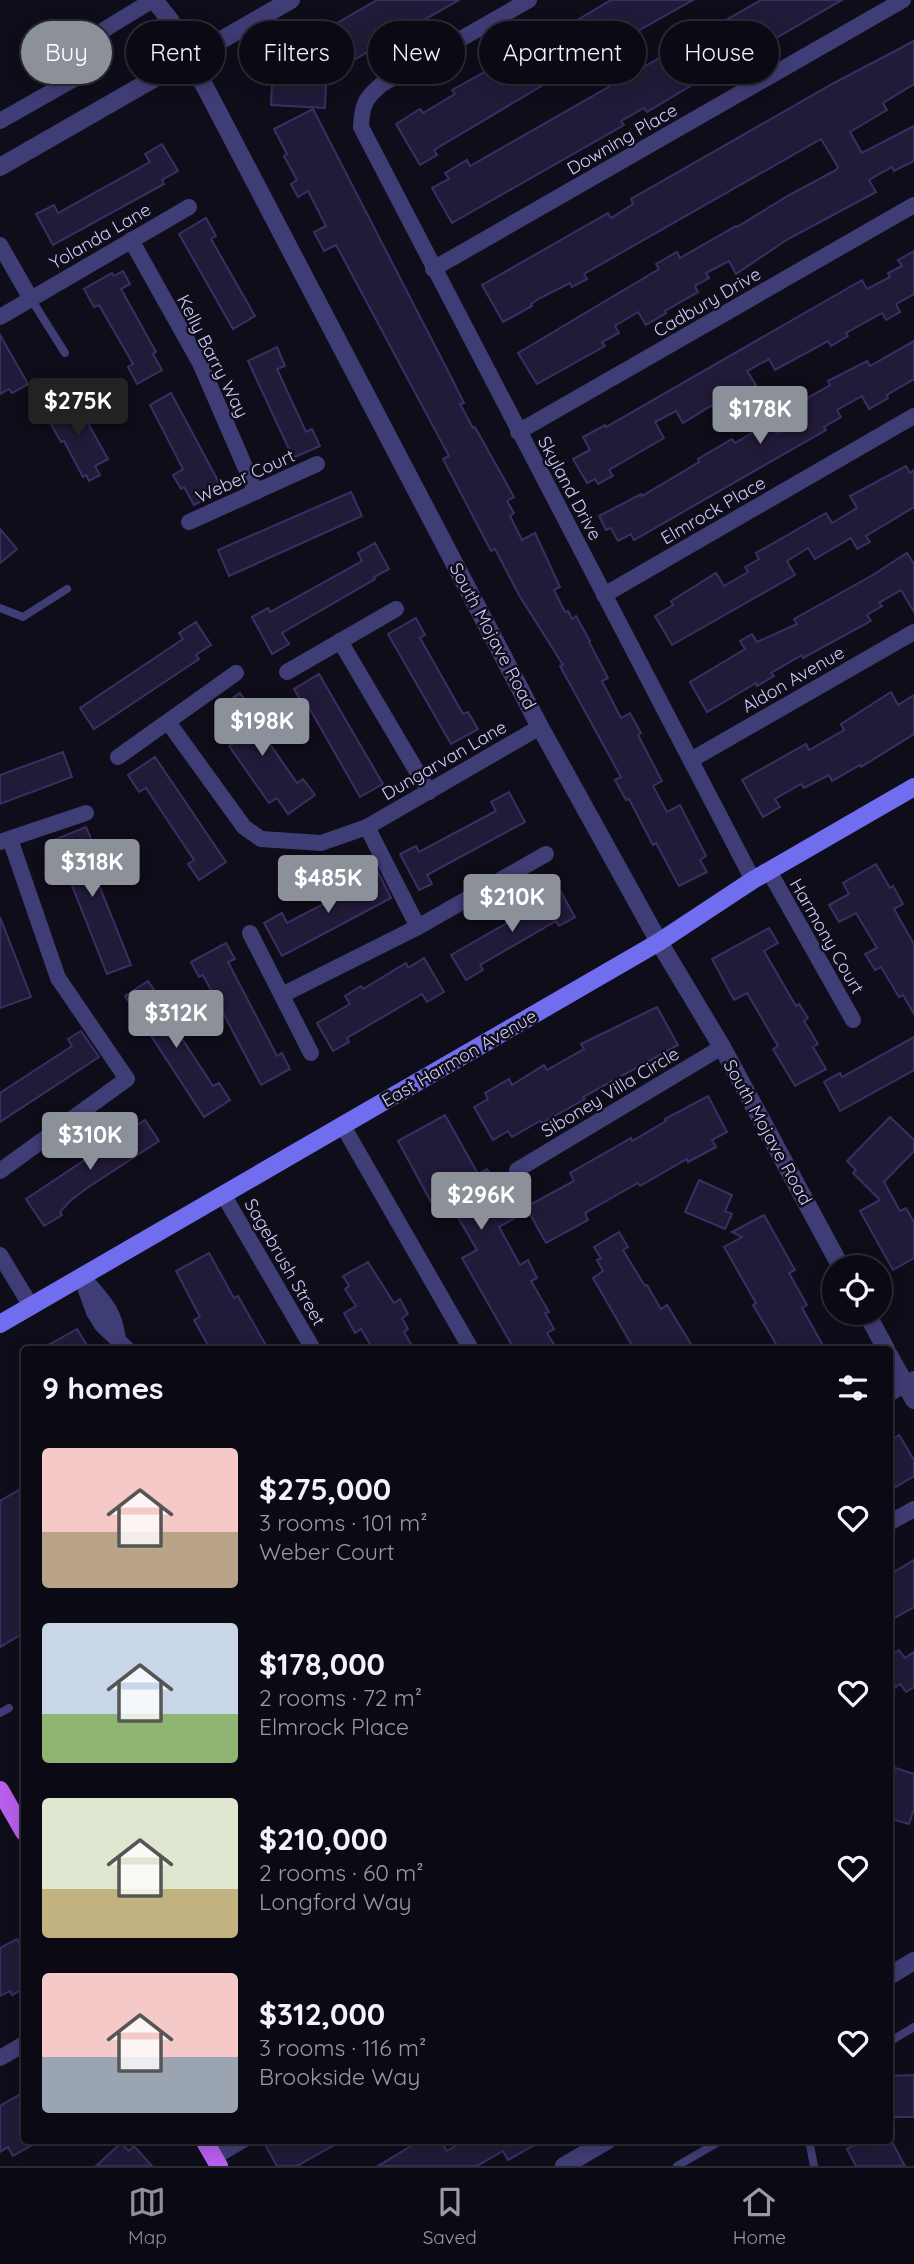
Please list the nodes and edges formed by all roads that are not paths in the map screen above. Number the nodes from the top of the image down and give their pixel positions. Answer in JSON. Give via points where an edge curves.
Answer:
{"nodes":[{"id":1,"x":154,"y":0,"type":"edge"},
{"id":2,"x":291,"y":0,"type":"edge"},
{"id":3,"x":529,"y":0,"type":"edge"},
{"id":4,"x":903,"y":0,"type":"edge"},
{"id":5,"x":171,"y":21,"type":"edge"},
{"id":6,"x":225,"y":38,"type":"edge"},
{"id":7,"x":145,"y":84,"type":"edge"},
{"id":8,"x":204,"y":84,"type":"edge"},
{"id":9,"x":0,"y":121,"type":"edge"},
{"id":10,"x":0,"y":167,"type":"edge"},
{"id":11,"x":914,"y":205,"type":"edge"},
{"id":12,"x":189,"y":207,"type":"dead end"},
{"id":13,"x":131,"y":240,"type":"junction"},
{"id":14,"x":0,"y":245,"type":"edge"},
{"id":15,"x":433,"y":269,"type":"junction"},
{"id":16,"x":31,"y":299,"type":"junction"},
{"id":17,"x":0,"y":317,"type":"edge"},
{"id":18,"x":65,"y":353,"type":"dead end"},
{"id":19,"x":914,"y":416,"type":"edge"},
{"id":20,"x":518,"y":432,"type":"junction"},
{"id":21,"x":317,"y":464,"type":"dead end"},
{"id":22,"x":257,"y":492,"type":"junction"},
{"id":23,"x":189,"y":522,"type":"dead end"},
{"id":24,"x":67,"y":589,"type":"dead end"},
{"id":25,"x":604,"y":594,"type":"junction"},
{"id":26,"x":0,"y":608,"type":"edge"},
{"id":27,"x":396,"y":609,"type":"dead end"},
{"id":28,"x":914,"y":632,"type":"edge"},
{"id":29,"x":340,"y":641,"type":"junction"},
{"id":30,"x":287,"y":672,"type":"dead end"},
{"id":31,"x":236,"y":673,"type":"dead end"},
{"id":32,"x":169,"y":722,"type":"junction"},
{"id":33,"x":540,"y":727,"type":"junction"},
{"id":34,"x":118,"y":758,"type":"dead end"},
{"id":35,"x":691,"y":760,"type":"junction"},
{"id":36,"x":914,"y":787,"type":"edge"},
{"id":37,"x":429,"y":792,"type":"junction"},
{"id":38,"x":86,"y":813,"type":"dead end"},
{"id":39,"x":367,"y":827,"type":"junction"},
{"id":40,"x":5,"y":840,"type":"edge"},
{"id":41,"x":545,"y":853,"type":"dead end"},
{"id":42,"x":761,"y":876,"type":"junction"},
{"id":43,"x":418,"y":927,"type":"junction"},
{"id":44,"x":250,"y":933,"type":"dead end"},
{"id":45,"x":659,"y":942,"type":"junction"},
{"id":46,"x":282,"y":995,"type":"junction"},
{"id":47,"x":853,"y":1020,"type":"dead end"},
{"id":48,"x":722,"y":1047,"type":"junction"},
{"id":49,"x":311,"y":1053,"type":"dead end"},
{"id":50,"x":343,"y":1126,"type":"junction"},
{"id":51,"x":517,"y":1170,"type":"dead end"},
{"id":52,"x":0,"y":1171,"type":"edge"},
{"id":53,"x":223,"y":1194,"type":"junction"},
{"id":54,"x":0,"y":1255,"type":"edge"},
{"id":55,"x":835,"y":1255,"type":"edge"},
{"id":56,"x":81,"y":1276,"type":"junction"},
{"id":57,"x":31,"y":1306,"type":"junction"},
{"id":58,"x":0,"y":1324,"type":"edge"},
{"id":59,"x":873,"y":1325,"type":"edge"},
{"id":60,"x":122,"y":1344,"type":"edge"},
{"id":61,"x":311,"y":1346,"type":"edge"},
{"id":62,"x":469,"y":1346,"type":"edge"},
{"id":63,"x":884,"y":1346,"type":"edge"},
{"id":64,"x":893,"y":1360,"type":"edge"},
{"id":65,"x":911,"y":1388,"type":"edge"},
{"id":66,"x":893,"y":1393,"type":"edge"},
{"id":67,"x":914,"y":1509,"type":"edge"},
{"id":68,"x":893,"y":1521,"type":"edge"},
{"id":69,"x":9,"y":1708,"type":"dead end"},
{"id":70,"x":0,"y":1713,"type":"edge"},
{"id":71,"x":0,"y":1790,"type":"edge"},
{"id":72,"x":21,"y":1827,"type":"edge"},
{"id":73,"x":914,"y":1961,"type":"edge"},
{"id":74,"x":893,"y":1974,"type":"edge"},
{"id":75,"x":914,"y":2027,"type":"edge"},
{"id":76,"x":893,"y":2040,"type":"edge"},
{"id":77,"x":21,"y":2046,"type":"edge"},
{"id":78,"x":0,"y":2058,"type":"edge"},
{"id":79,"x":206,"y":2144,"type":"edge"},
{"id":80,"x":238,"y":2144,"type":"edge"},
{"id":81,"x":601,"y":2144,"type":"edge"},
{"id":82,"x":715,"y":2144,"type":"edge"},
{"id":83,"x":809,"y":2144,"type":"edge"},
{"id":84,"x":216,"y":2162,"type":"edge"},
{"id":85,"x":564,"y":2166,"type":"edge"},
{"id":86,"x":677,"y":2166,"type":"edge"},
{"id":87,"x":814,"y":2166,"type":"edge"}],
"edges":[{"from":1,"to":5,"type":"street","name":"South Mojave Road"},
{"from":1,"to":9,"type":"street","via":[[97,34],[74,79]]},
{"from":2,"to":6,"type":"street"},
{"from":3,"to":15,"type":"street","name":"Skyland Drive","via":[[382,84],[368,96],[361,111],[361,127]]},
{"from":4,"to":15,"type":"street","name":"Downing Place"},
{"from":7,"to":10,"type":"street"},
{"from":8,"to":33,"type":"street","name":"South Mojave Road"},
{"from":11,"to":20,"type":"street","name":"Cadbury Drive"},
{"from":12,"to":13,"type":"street","name":"Yolanda Lane"},
{"from":13,"to":16,"type":"street","name":"Yolanda Lane"},
{"from":13,"to":22,"type":"street","name":"Kelly Barry Way","via":[[200,363]]},
{"from":14,"to":16,"type":"street"},
{"from":15,"to":20,"type":"street","name":"Skyland Drive"},
{"from":16,"to":17,"type":"street","name":"Yolanda Lane"},
{"from":16,"to":18,"type":"lane"},
{"from":19,"to":25,"type":"street","name":"Elmrock Place"},
{"from":20,"to":25,"type":"street","name":"Skyland Drive"},
{"from":21,"to":22,"type":"street","name":"Weber Court"},
{"from":22,"to":23,"type":"street","name":"Weber Court"},
{"from":24,"to":26,"type":"lane","via":[[23,617]]},
{"from":25,"to":35,"type":"street","name":"Skyland Drive"},
{"from":27,"to":29,"type":"street"},
{"from":28,"to":35,"type":"street","name":"Aldon Avenue"},
{"from":29,"to":30,"type":"street"},
{"from":29,"to":37,"type":"street"},
{"from":31,"to":32,"type":"street"},
{"from":32,"to":34,"type":"street"},
{"from":32,"to":39,"type":"street","name":"Dungarvan Lane","via":[[244,827],[261,839],[321,843]]},
{"from":33,"to":37,"type":"street","name":"Dungarvan Lane"},
{"from":33,"to":45,"type":"street","name":"South Mojave Road"},
{"from":35,"to":42,"type":"street","name":"Skyland Drive"},
{"from":36,"to":42,"type":"main road","name":"East Harmon Avenue"},
{"from":37,"to":39,"type":"street","name":"Dungarvan Lane"},
{"from":38,"to":40,"type":"street"},
{"from":39,"to":43,"type":"street"},
{"from":40,"to":52,"type":"street","via":[[58,978],[127,1079]]},
{"from":41,"to":43,"type":"street"},
{"from":42,"to":45,"type":"main road","name":"East Harmon Avenue"},
{"from":42,"to":47,"type":"street","name":"Harmony Court"},
{"from":43,"to":46,"type":"street"},
{"from":44,"to":46,"type":"street"},
{"from":45,"to":48,"type":"street","name":"South Mojave Road"},
{"from":45,"to":50,"type":"main road","name":"East Harmon Avenue"},
{"from":46,"to":49,"type":"street"},
{"from":48,"to":51,"type":"street","name":"Siboney Villa Circle"},
{"from":48,"to":55,"type":"street","name":"South Mojave Road"},
{"from":50,"to":53,"type":"main road","name":"East Harmon Avenue"},
{"from":50,"to":62,"type":"street"},
{"from":53,"to":56,"type":"main road","name":"East Harmon Avenue"},
{"from":53,"to":61,"type":"street","name":"Sagebrush Street"},
{"from":54,"to":57,"type":"street"},
{"from":56,"to":57,"type":"main road","name":"East Harmon Avenue"},
{"from":56,"to":60,"type":"street","via":[[108,1306]]},
{"from":57,"to":58,"type":"main road","name":"East Harmon Avenue"},
{"from":59,"to":63,"type":"street"},
{"from":64,"to":65,"type":"street"},
{"from":65,"to":66,"type":"street"},
{"from":67,"to":68,"type":"street"},
{"from":69,"to":70,"type":"lane"},
{"from":71,"to":72,"type":"main road"},
{"from":73,"to":74,"type":"street"},
{"from":75,"to":76,"type":"lane"},
{"from":77,"to":78,"type":"street"},
{"from":79,"to":84,"type":"main road"},
{"from":80,"to":84,"type":"street"},
{"from":81,"to":85,"type":"street"},
{"from":82,"to":86,"type":"lane"},
{"from":83,"to":87,"type":"lane"}]}
